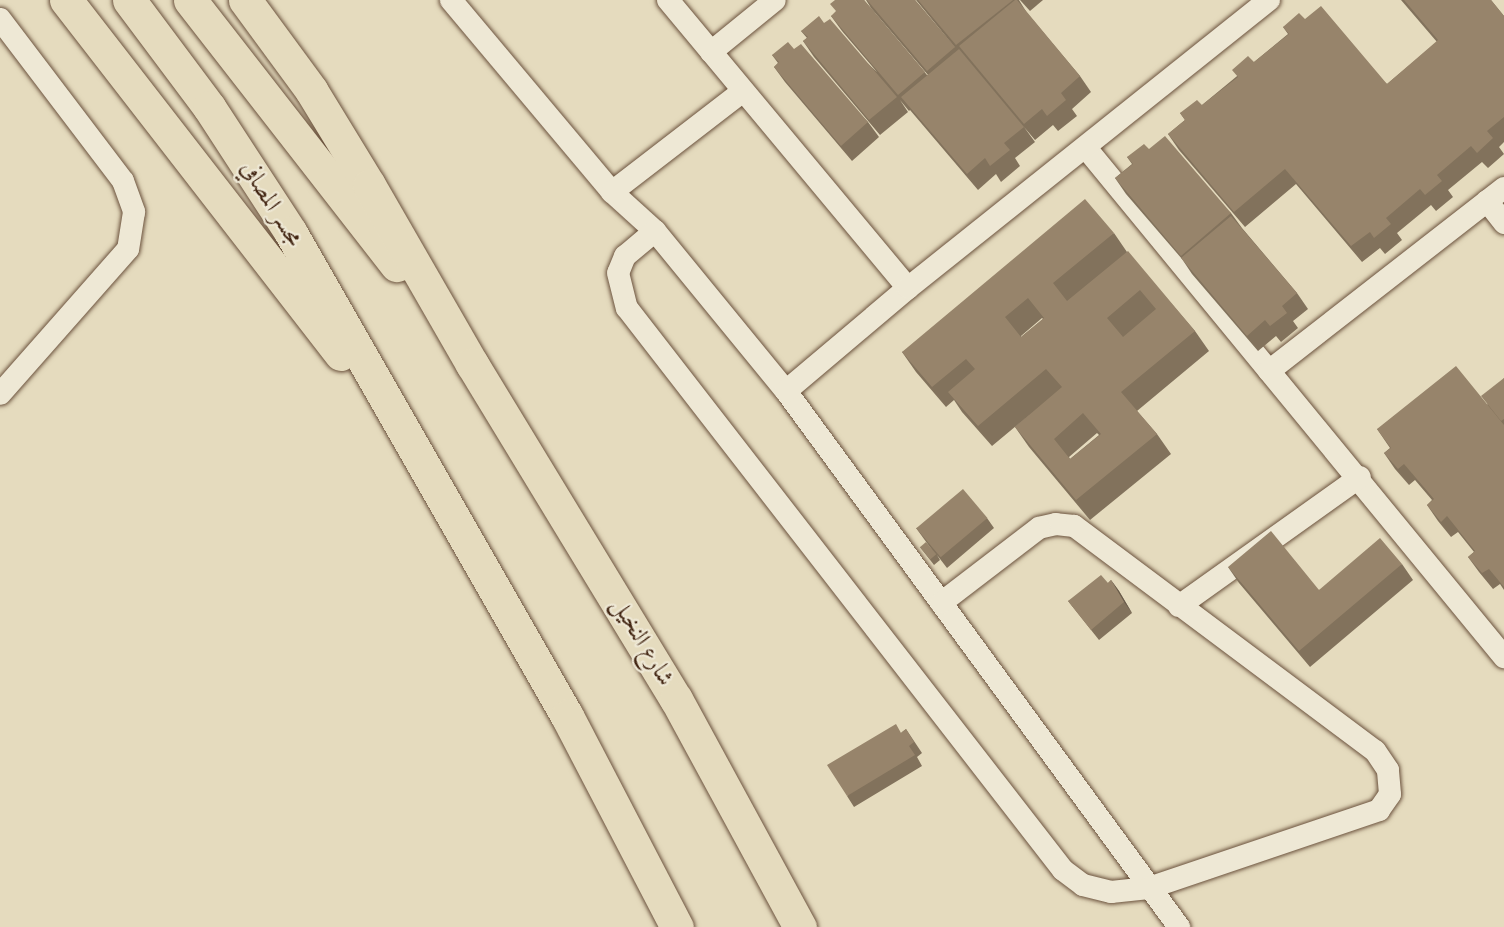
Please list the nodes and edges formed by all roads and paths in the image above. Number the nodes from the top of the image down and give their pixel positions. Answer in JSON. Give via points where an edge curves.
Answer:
{"nodes":[{"id":1,"x":66,"y":0,"type":"edge"},
{"id":2,"x":129,"y":0,"type":"edge"},
{"id":3,"x":190,"y":0,"type":"edge"},
{"id":4,"x":246,"y":0,"type":"edge"},
{"id":5,"x":451,"y":0,"type":"edge"},
{"id":6,"x":668,"y":0,"type":"edge"},
{"id":7,"x":775,"y":0,"type":"edge"},
{"id":8,"x":1260,"y":2,"type":"edge"},
{"id":9,"x":0,"y":19,"type":"edge"},
{"id":10,"x":711,"y":52,"type":"junction"},
{"id":11,"x":743,"y":91,"type":"junction"},
{"id":12,"x":1086,"y":148,"type":"junction"},
{"id":13,"x":612,"y":192,"type":"junction"},
{"id":14,"x":1495,"y":194,"type":"edge"},
{"id":15,"x":1504,"y":223,"type":"edge"},
{"id":16,"x":655,"y":231,"type":"junction"},
{"id":17,"x":908,"y":288,"type":"junction"},
{"id":18,"x":472,"y":364,"type":"junction"},
{"id":19,"x":1269,"y":371,"type":"junction"},
{"id":20,"x":786,"y":391,"type":"junction"},
{"id":21,"x":0,"y":394,"type":"edge"},
{"id":22,"x":395,"y":421,"type":"junction"},
{"id":23,"x":1360,"y":477,"type":"junction"},
{"id":24,"x":941,"y":603,"type":"junction"},
{"id":25,"x":1179,"y":606,"type":"junction"},
{"id":26,"x":1504,"y":657,"type":"edge"},
{"id":27,"x":1149,"y":888,"type":"junction"},
{"id":28,"x":677,"y":927,"type":"edge"},
{"id":29,"x":800,"y":927,"type":"edge"},
{"id":30,"x":1179,"y":927,"type":"edge"}],
"edges":[{"from":1,"to":22,"type":"highway","via":[[281,282]]},
{"from":2,"to":22,"type":"highway","name":"مجسر المصافي","via":[[209,107],[291,233]]},
{"from":3,"to":18,"type":"highway"},
{"from":4,"to":18,"type":"highway","via":[[311,90]]},
{"from":5,"to":13,"type":"street"},
{"from":6,"to":10,"type":"street"},
{"from":7,"to":10,"type":"street"},
{"from":8,"to":12,"type":"street"},
{"from":9,"to":21,"type":"street","via":[[123,181],[134,212],[128,249]]},
{"from":10,"to":11,"type":"street"},
{"from":11,"to":13,"type":"street"},
{"from":11,"to":17,"type":"street"},
{"from":12,"to":17,"type":"street"},
{"from":12,"to":19,"type":"street"},
{"from":13,"to":16,"type":"street"},
{"from":14,"to":15,"type":"street"},
{"from":14,"to":19,"type":"street"},
{"from":16,"to":20,"type":"street"},
{"from":16,"to":27,"type":"street","via":[[625,256],[618,273],[619,290],[627,308],[1063,870],[1083,885],[1111,892]]},
{"from":17,"to":20,"type":"street"},
{"from":18,"to":29,"type":"highway","name":"شارع النخيل","via":[[676,699]]},
{"from":19,"to":23,"type":"street"},
{"from":20,"to":24,"type":"street"},
{"from":22,"to":28,"type":"highway","via":[[567,716]]},
{"from":23,"to":25,"type":"street"},
{"from":23,"to":26,"type":"street"},
{"from":24,"to":25,"type":"street","via":[[1040,528],[1056,524],[1074,526]]},
{"from":24,"to":27,"type":"street"},
{"from":25,"to":27,"type":"street","via":[[1375,751],[1388,770],[1390,794],[1379,810]]},
{"from":27,"to":30,"type":"street"}]}
